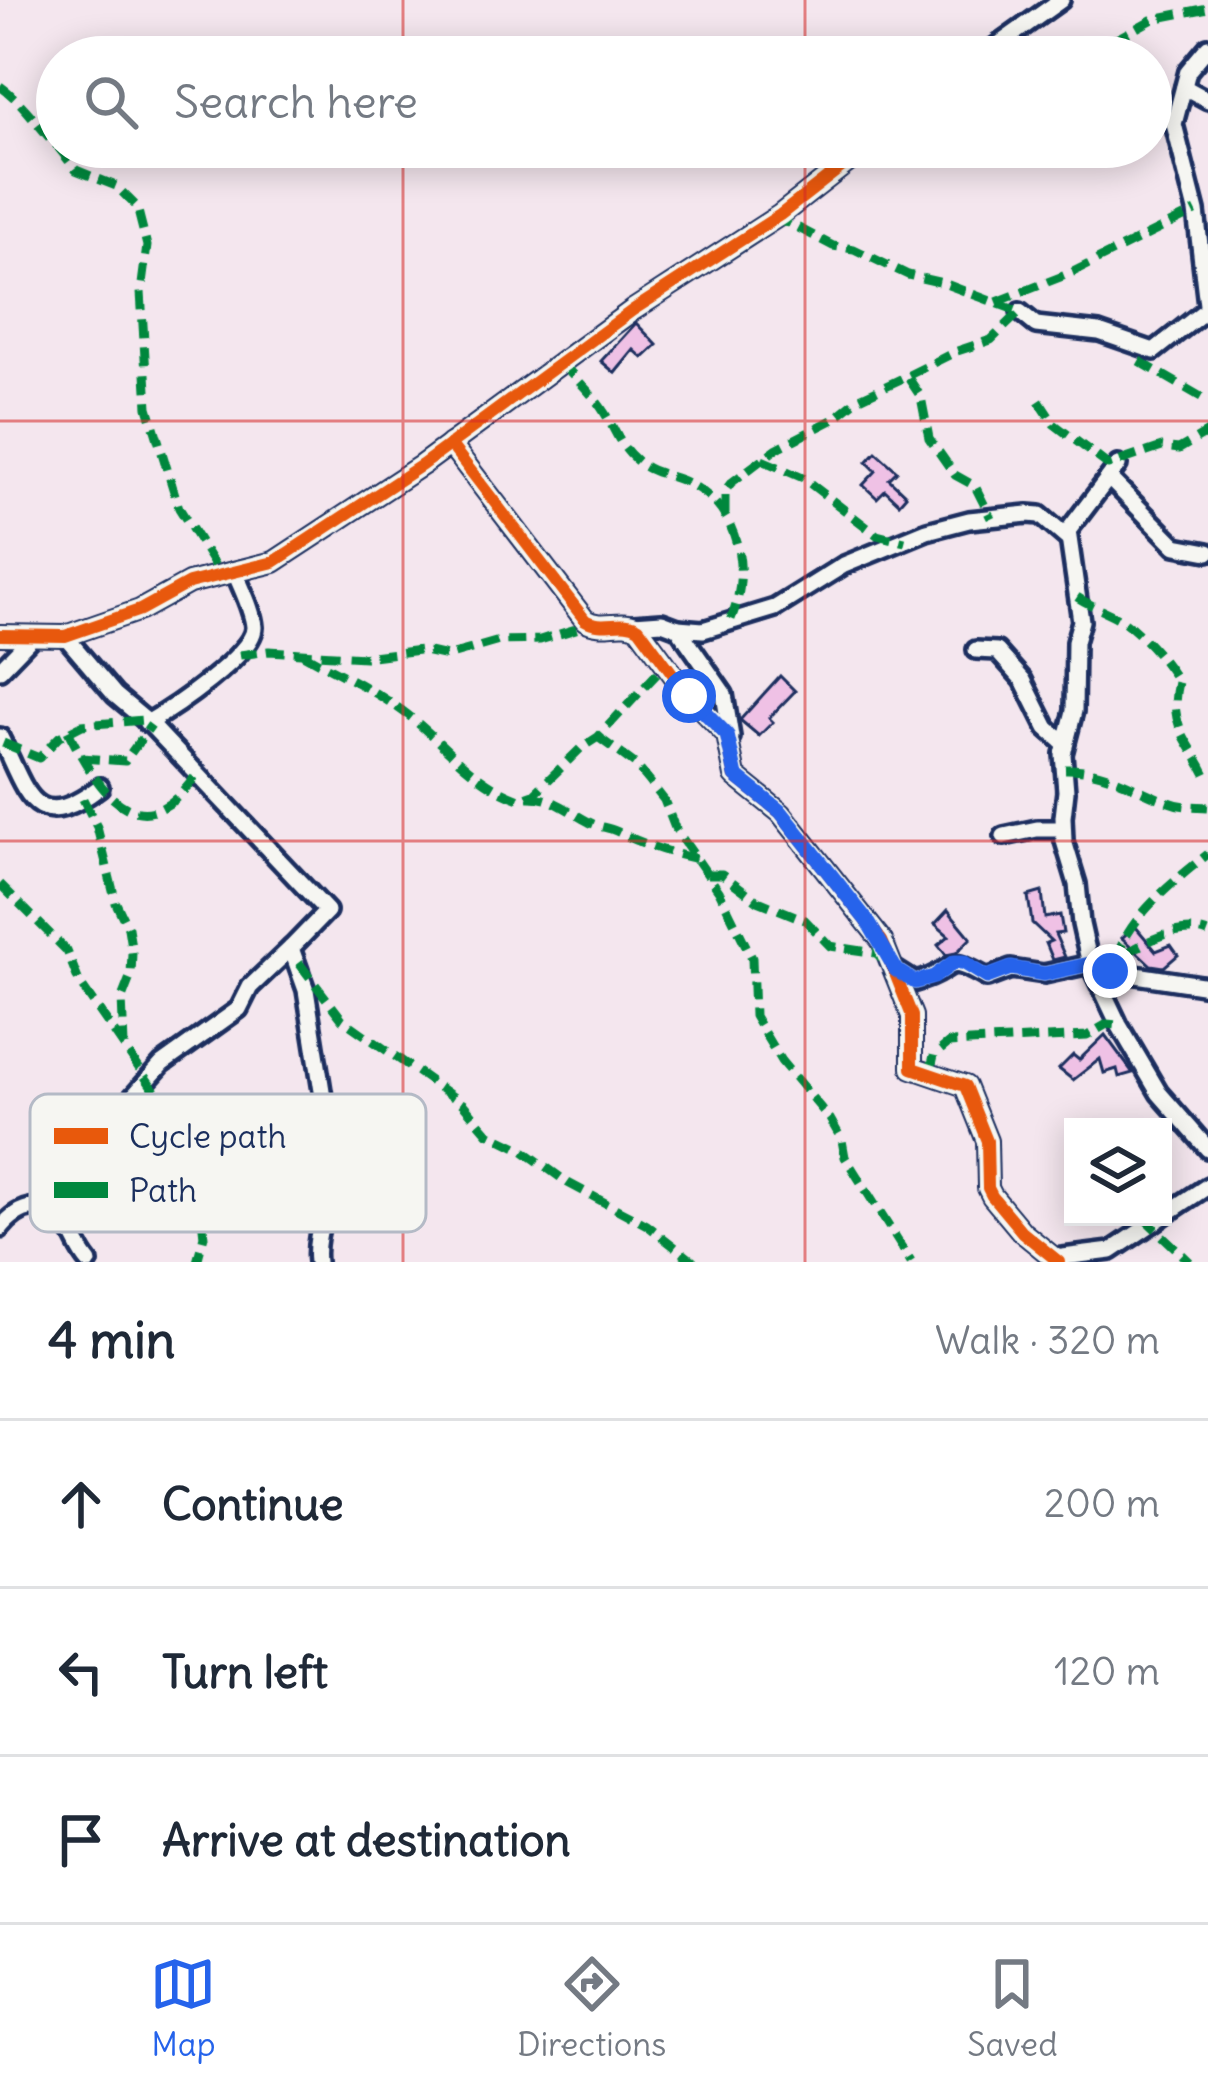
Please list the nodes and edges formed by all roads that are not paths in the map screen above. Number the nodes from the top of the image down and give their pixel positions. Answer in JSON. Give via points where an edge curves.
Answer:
{"nodes":[{"id":1,"x":1061,"y":0,"type":"edge"},
{"id":2,"x":1010,"y":36,"type":"edge"},
{"id":3,"x":1208,"y":47,"type":"edge"},
{"id":4,"x":1184,"y":86,"type":"junction"},
{"id":5,"x":1208,"y":100,"type":"edge"},
{"id":6,"x":840,"y":168,"type":"edge"},
{"id":7,"x":1208,"y":182,"type":"edge"},
{"id":8,"x":1190,"y":188,"type":"junction"},
{"id":9,"x":1021,"y":312,"type":"dead end"},
{"id":10,"x":1207,"y":312,"type":"edge"},
{"id":11,"x":450,"y":444,"type":"junction"},
{"id":12,"x":1068,"y":539,"type":"junction"},
{"id":13,"x":1208,"y":552,"type":"edge"},
{"id":14,"x":236,"y":572,"type":"junction"},
{"id":15,"x":634,"y":624,"type":"junction"},
{"id":16,"x":678,"y":628,"type":"junction"},
{"id":17,"x":0,"y":635,"type":"edge"},
{"id":18,"x":65,"y":636,"type":"junction"},
{"id":19,"x":31,"y":638,"type":"junction"},
{"id":20,"x":976,"y":650,"type":"dead end"},
{"id":21,"x":0,"y":670,"type":"edge"},
{"id":22,"x":147,"y":723,"type":"junction"},
{"id":23,"x":0,"y":737,"type":"edge"},
{"id":24,"x":1064,"y":742,"type":"junction"},
{"id":25,"x":732,"y":746,"type":"junction"},
{"id":26,"x":100,"y":787,"type":"dead end"},
{"id":27,"x":1063,"y":829,"type":"junction"},
{"id":28,"x":1004,"y":836,"type":"dead end"},
{"id":29,"x":291,"y":948,"type":"junction"},
{"id":30,"x":1090,"y":964,"type":"junction"},
{"id":31,"x":896,"y":970,"type":"junction"},
{"id":32,"x":1208,"y":986,"type":"edge"},
{"id":33,"x":134,"y":1094,"type":"edge"},
{"id":34,"x":323,"y":1094,"type":"edge"},
{"id":35,"x":1208,"y":1149,"type":"edge"},
{"id":36,"x":1208,"y":1186,"type":"edge"},
{"id":37,"x":30,"y":1207,"type":"edge"},
{"id":38,"x":1172,"y":1211,"type":"edge"},
{"id":39,"x":1149,"y":1226,"type":"edge"},
{"id":40,"x":0,"y":1228,"type":"edge"},
{"id":41,"x":69,"y":1232,"type":"edge"},
{"id":42,"x":320,"y":1232,"type":"edge"},
{"id":43,"x":1057,"y":1260,"type":"edge"},
{"id":44,"x":89,"y":1262,"type":"edge"},
{"id":45,"x":317,"y":1262,"type":"edge"}],
"edges":[{"from":1,"to":2,"type":"street"},
{"from":3,"to":4,"type":"street"},
{"from":4,"to":5,"type":"street"},
{"from":4,"to":8,"type":"street","via":[[1174,124]]},
{"from":6,"to":11,"type":"street"},
{"from":7,"to":8,"type":"street"},
{"from":8,"to":10,"type":"street"},
{"from":9,"to":10,"type":"street","via":[[1036,325],[1099,332],[1154,351]]},
{"from":11,"to":14,"type":"street","via":[[274,562]]},
{"from":11,"to":15,"type":"street","via":[[585,620]]},
{"from":12,"to":13,"type":"street","via":[[1071,524],[1114,472],[1176,546]]},
{"from":12,"to":16,"type":"street","via":[[1040,515],[944,525],[844,565],[776,608],[703,630]]},
{"from":12,"to":24,"type":"street","via":[[1081,621],[1075,712]]},
{"from":14,"to":18,"type":"street","via":[[189,583]]},
{"from":14,"to":22,"type":"street","via":[[252,638],[189,699]]},
{"from":15,"to":16,"type":"street"},
{"from":15,"to":25,"type":"street"},
{"from":16,"to":25,"type":"street","via":[[724,694]]},
{"from":17,"to":19,"type":"street"},
{"from":18,"to":19,"type":"street"},
{"from":18,"to":22,"type":"street"},
{"from":19,"to":21,"type":"street"},
{"from":20,"to":24,"type":"street","via":[[997,651]]},
{"from":22,"to":29,"type":"street","via":[[327,911]]},
{"from":23,"to":26,"type":"street","via":[[31,802],[67,808]]},
{"from":24,"to":27,"type":"street"},
{"from":25,"to":31,"type":"street","via":[[736,776],[781,812]]},
{"from":27,"to":28,"type":"street"},
{"from":27,"to":30,"type":"street"},
{"from":29,"to":33,"type":"street","via":[[239,1009]]},
{"from":29,"to":34,"type":"street"},
{"from":30,"to":31,"type":"street","via":[[987,977],[954,962],[915,982]]},
{"from":30,"to":32,"type":"street"},
{"from":30,"to":35,"type":"street","via":[[1159,1093]]},
{"from":31,"to":43,"type":"street","via":[[912,1016],[912,1068],[964,1086],[987,1141],[988,1188]]},
{"from":36,"to":38,"type":"street"},
{"from":37,"to":40,"type":"street"},
{"from":39,"to":43,"type":"street","via":[[1111,1251]]},
{"from":41,"to":44,"type":"street"},
{"from":42,"to":45,"type":"street"}]}
